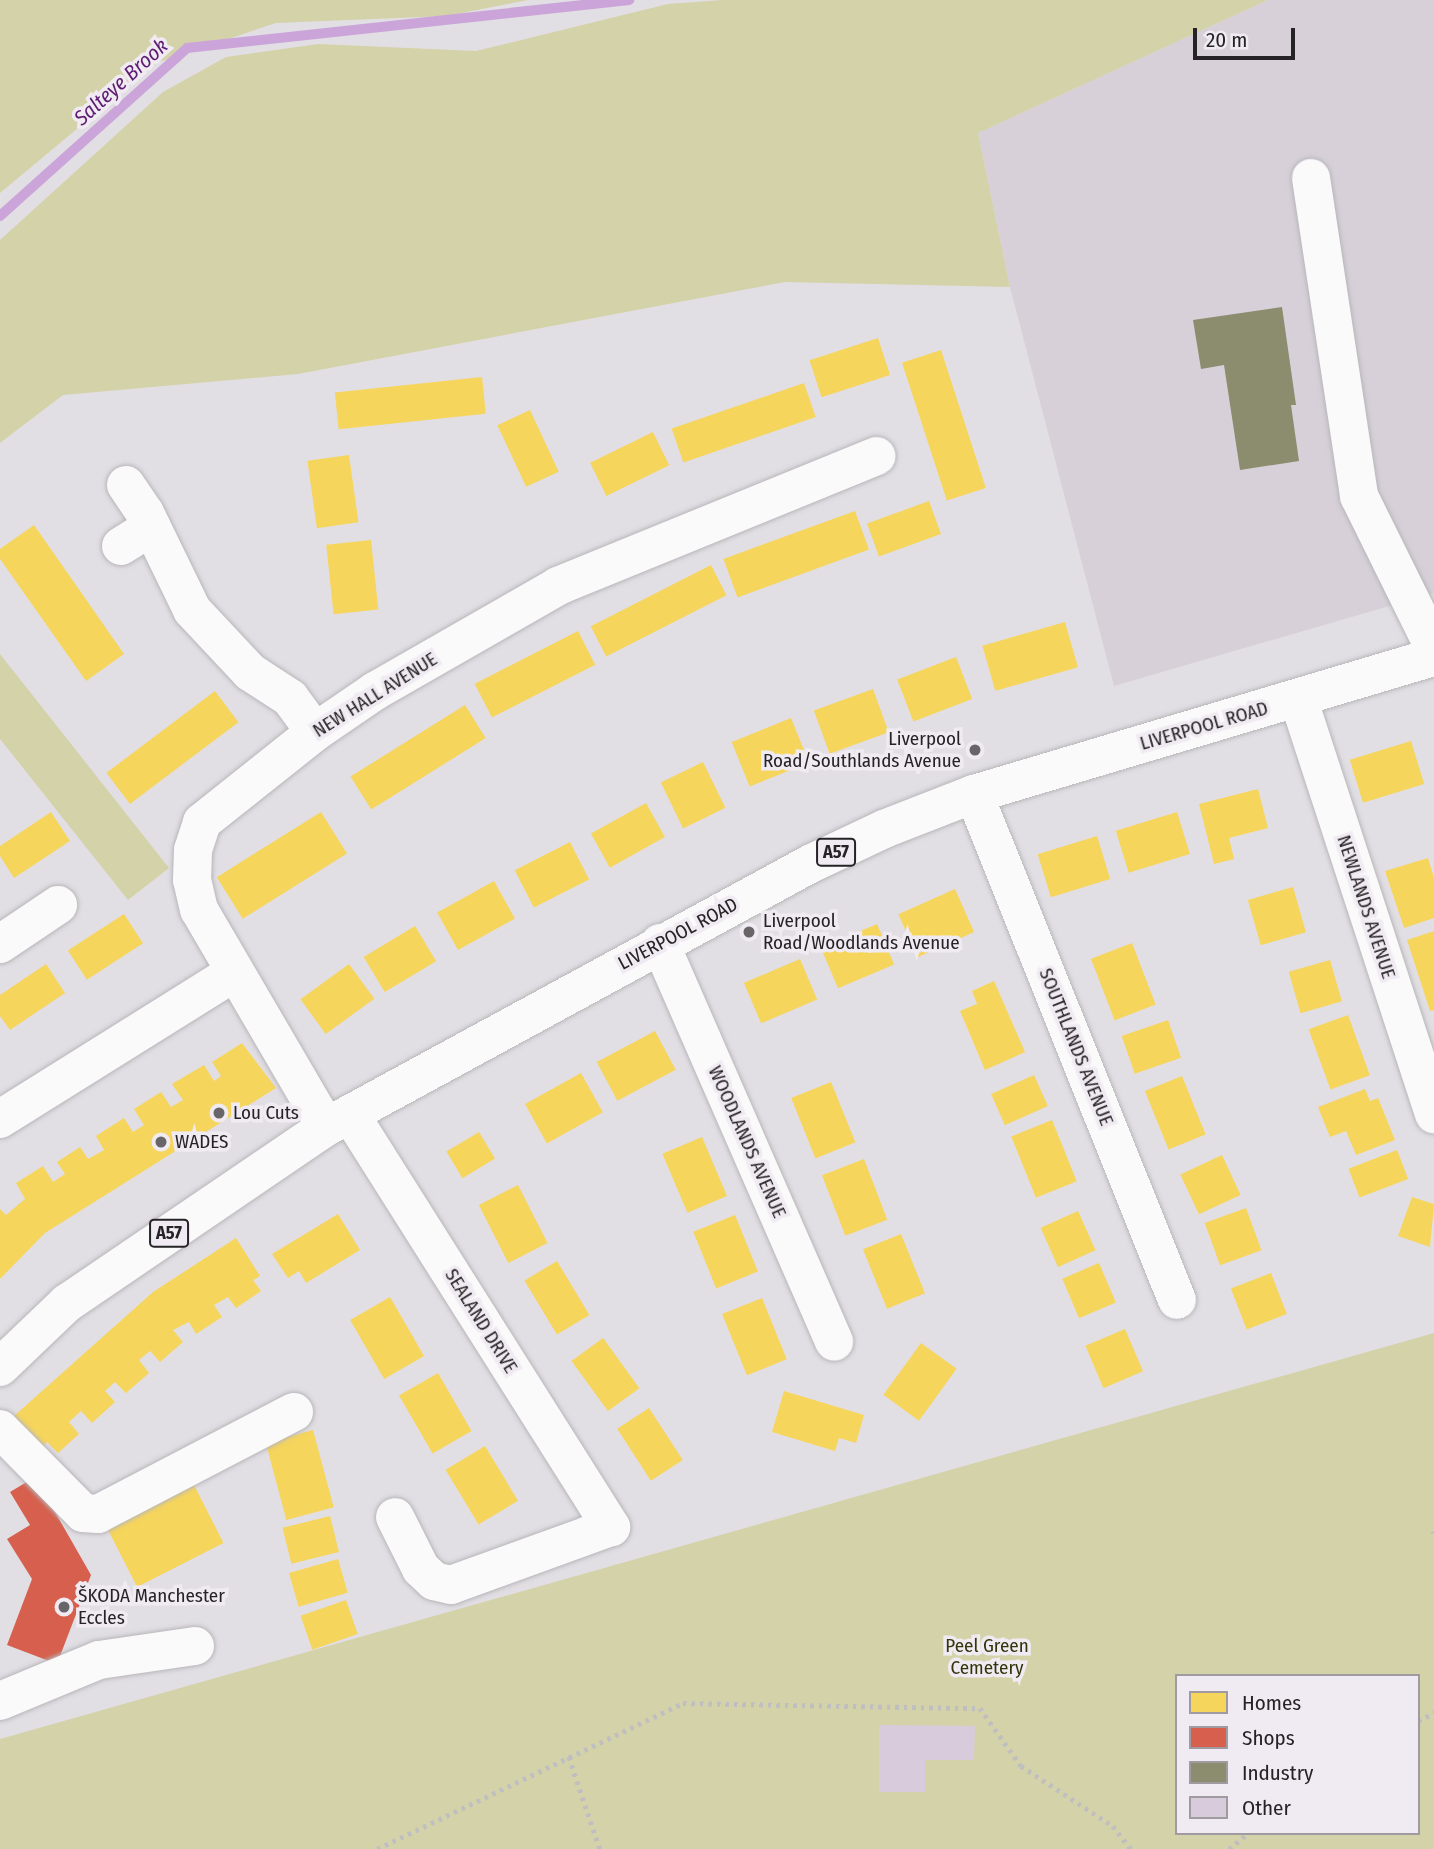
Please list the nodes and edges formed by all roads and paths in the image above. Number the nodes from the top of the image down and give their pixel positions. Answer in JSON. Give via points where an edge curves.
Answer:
{"nodes":[{"id":1,"x":1311,"y":178,"type":"dead end"},
{"id":2,"x":877,"y":456,"type":"dead end"},
{"id":3,"x":126,"y":485,"type":"dead end"},
{"id":4,"x":1434,"y":648,"type":"edge"},
{"id":5,"x":1434,"y":657,"type":"edge"},
{"id":6,"x":1298,"y":698,"type":"junction"},
{"id":7,"x":315,"y":732,"type":"junction"},
{"id":8,"x":974,"y":794,"type":"junction"},
{"id":9,"x":58,"y":905,"type":"dead end"},
{"id":10,"x":660,"y":943,"type":"junction"},
{"id":11,"x":0,"y":944,"type":"edge"},
{"id":12,"x":236,"y":972,"type":"junction"},
{"id":13,"x":1434,"y":1114,"type":"edge"},
{"id":14,"x":0,"y":1119,"type":"edge"},
{"id":15,"x":338,"y":1121,"type":"junction"},
{"id":16,"x":1177,"y":1300,"type":"dead end"},
{"id":17,"x":834,"y":1342,"type":"dead end"},
{"id":18,"x":0,"y":1367,"type":"edge"},
{"id":19,"x":294,"y":1412,"type":"dead end"},
{"id":20,"x":0,"y":1429,"type":"edge"},
{"id":21,"x":395,"y":1517,"type":"dead end"},
{"id":22,"x":195,"y":1646,"type":"dead end"},
{"id":23,"x":0,"y":1700,"type":"edge"},
{"id":24,"x":569,"y":1758,"type":"junction"},
{"id":25,"x":1246,"y":1835,"type":"edge"},
{"id":26,"x":377,"y":1849,"type":"edge"},
{"id":27,"x":600,"y":1849,"type":"edge"},
{"id":28,"x":1131,"y":1849,"type":"edge"},
{"id":29,"x":1229,"y":1849,"type":"edge"}],
"edges":[{"from":1,"to":4,"type":"main road","via":[[1359,496]]},
{"from":2,"to":7,"type":"main road","name":"NEW HALL AVENUE","via":[[558,586],[375,691]]},
{"from":3,"to":7,"type":"main road","via":[[136,537],[192,610],[250,672],[290,698]]},
{"from":5,"to":6,"type":"main road","name":"LIVERPOOL ROAD","number":"A57"},
{"from":6,"to":8,"type":"main road","name":"LIVERPOOL ROAD","number":"A57"},
{"from":6,"to":13,"type":"main road","name":"NEWLANDS AVENUE"},
{"from":7,"to":12,"type":"main road","name":"NEW HALL AVENUE","via":[[219,805],[199,831],[192,880],[199,910]]},
{"from":8,"to":10,"type":"main road","name":"LIVERPOOL ROAD","number":"A57","via":[[884,829]]},
{"from":8,"to":16,"type":"main road","name":"SOUTHLANDS AVENUE"},
{"from":9,"to":11,"type":"main road"},
{"from":10,"to":15,"type":"main road","name":"LIVERPOOL ROAD","number":"A57"},
{"from":10,"to":17,"type":"main road","name":"WOODLANDS AVENUE"},
{"from":12,"to":14,"type":"main road"},
{"from":12,"to":15,"type":"main road","name":"NEW HALL AVENUE"},
{"from":15,"to":18,"type":"main road","name":"LIVERPOOL ROAD","number":"A57","via":[[67,1303]]},
{"from":15,"to":21,"type":"main road","name":"SEALAND DRIVE","via":[[611,1527],[451,1586],[434,1581],[421,1569]]},
{"from":19,"to":20,"type":"main road","via":[[98,1514],[83,1513]]},
{"from":22,"to":23,"type":"main road","via":[[99,1660]]},
{"from":24,"to":26,"type":"path"},
{"from":24,"to":27,"type":"path"},
{"from":24,"to":28,"type":"path","via":[[682,1703],[980,1708],[1021,1766],[1113,1826]]},
{"from":25,"to":29,"type":"path"}]}
